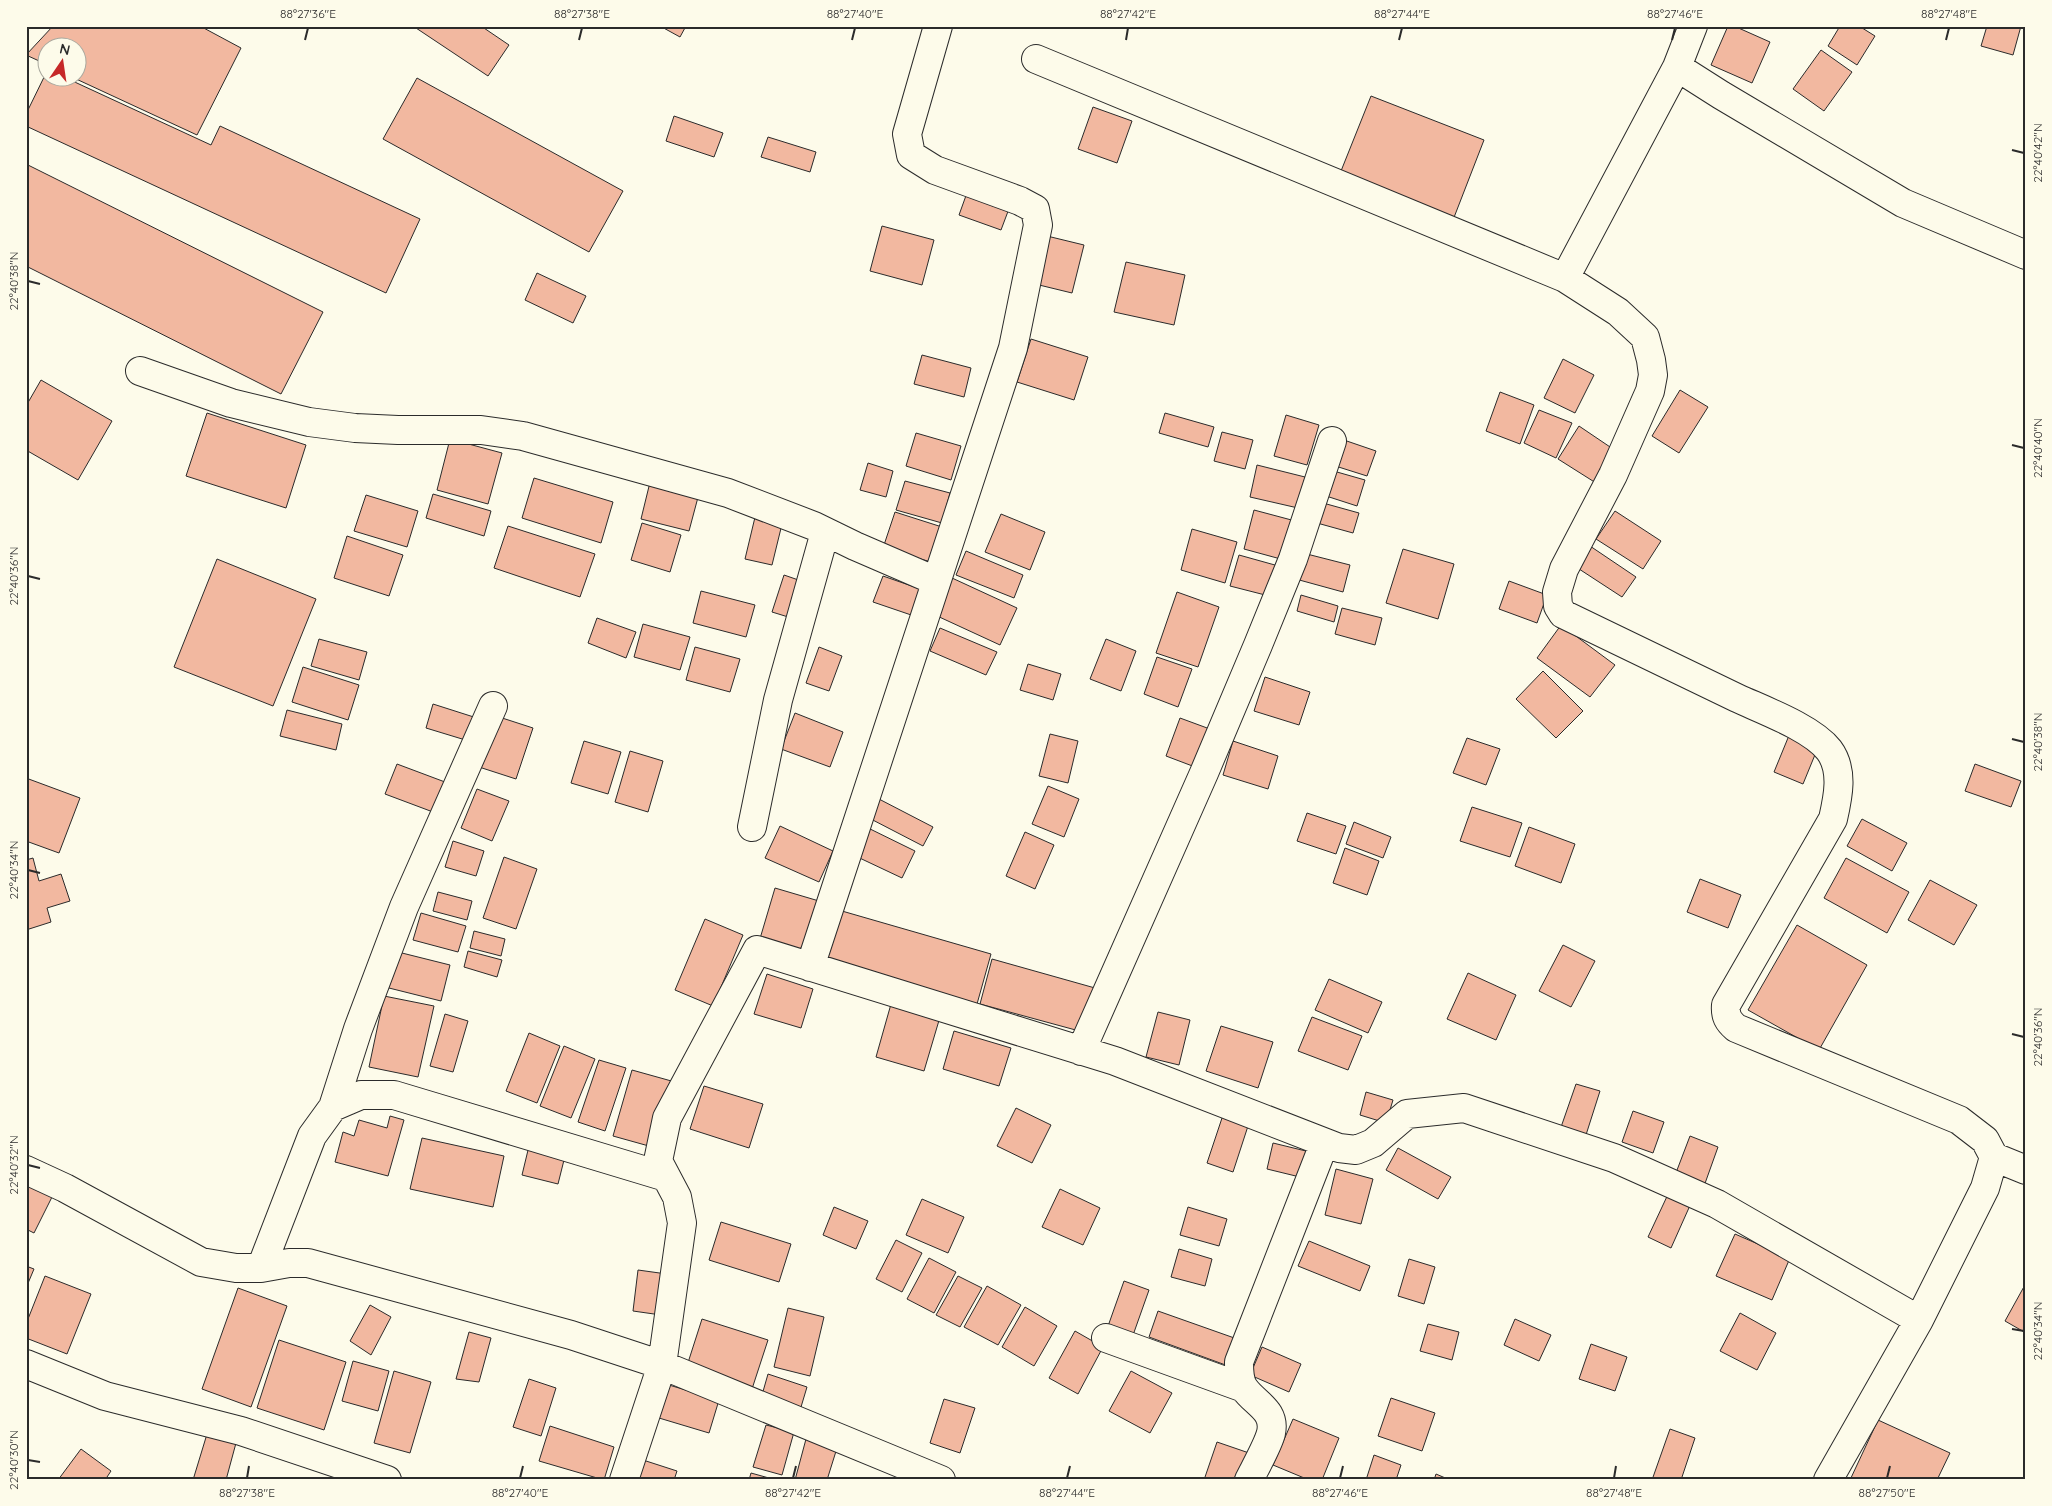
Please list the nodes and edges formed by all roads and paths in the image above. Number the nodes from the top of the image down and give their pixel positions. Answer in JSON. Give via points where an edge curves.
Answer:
{"nodes":[{"id":1,"x":938,"y":26,"type":"edge"},
{"id":2,"x":1693,"y":26,"type":"edge"},
{"id":3,"x":1036,"y":60,"type":"dead end"},
{"id":4,"x":1677,"y":66,"type":"junction"},
{"id":5,"x":2026,"y":255,"type":"edge"},
{"id":6,"x":1565,"y":278,"type":"junction"},
{"id":7,"x":140,"y":371,"type":"dead end"},
{"id":8,"x":1332,"y":441,"type":"dead end"},
{"id":9,"x":826,"y":532,"type":"junction"},
{"id":10,"x":936,"y":581,"type":"junction"},
{"id":11,"x":493,"y":706,"type":"dead end"},
{"id":12,"x":752,"y":827,"type":"dead end"},
{"id":13,"x":810,"y":967,"type":"junction"},
{"id":14,"x":1081,"y":1051,"type":"junction"},
{"id":15,"x":333,"y":1107,"type":"junction"},
{"id":16,"x":1324,"y":1144,"type":"junction"},
{"id":17,"x":1994,"y":1157,"type":"junction"},
{"id":18,"x":26,"y":1170,"type":"edge"},
{"id":19,"x":2026,"y":1170,"type":"edge"},
{"id":20,"x":666,"y":1177,"type":"junction"},
{"id":21,"x":261,"y":1268,"type":"junction"},
{"id":22,"x":1919,"y":1320,"type":"junction"},
{"id":23,"x":1106,"y":1338,"type":"dead end"},
{"id":24,"x":26,"y":1364,"type":"edge"},
{"id":25,"x":662,"y":1365,"type":"junction"},
{"id":26,"x":1244,"y":1388,"type":"junction"},
{"id":27,"x":387,"y":1480,"type":"edge"},
{"id":28,"x":624,"y":1480,"type":"edge"},
{"id":29,"x":941,"y":1480,"type":"edge"},
{"id":30,"x":1249,"y":1480,"type":"edge"},
{"id":31,"x":1828,"y":1480,"type":"edge"}],
"edges":[{"from":1,"to":10,"type":"street","via":[[908,134],[910,155],[935,170],[1036,209],[1038,225],[1013,348]]},
{"from":2,"to":4,"type":"street"},
{"from":3,"to":6,"type":"street"},
{"from":4,"to":5,"type":"street","via":[[1903,203]]},
{"from":4,"to":6,"type":"street"},
{"from":6,"to":17,"type":"street","via":[[1618,312],[1644,337],[1653,375],[1650,391],[1613,475],[1564,569],[1557,592],[1558,606],[1563,614],[1819,739],[1830,751],[1838,769],[1839,794],[1833,819],[1726,1005],[1728,1021],[1736,1028],[1959,1120],[1985,1140]]},
{"from":7,"to":9,"type":"street","via":[[232,402],[309,422],[398,430],[482,430],[523,436],[728,493]]},
{"from":8,"to":14,"type":"street","via":[[1293,559],[1258,645]]},
{"from":9,"to":10,"type":"street"},
{"from":9,"to":12,"type":"street","via":[[778,700]]},
{"from":10,"to":13,"type":"street"},
{"from":11,"to":15,"type":"street","via":[[404,907],[358,1029]]},
{"from":13,"to":14,"type":"street"},
{"from":13,"to":20,"type":"street","via":[[757,950],[667,1118],[658,1161]]},
{"from":14,"to":16,"type":"street","via":[[1115,1061]]},
{"from":15,"to":20,"type":"street","via":[[361,1095],[394,1095]]},
{"from":15,"to":21,"type":"street","via":[[312,1136]]},
{"from":16,"to":22,"type":"street","via":[[1356,1150],[1372,1143],[1407,1114],[1464,1108],[1614,1158],[1717,1204]]},
{"from":16,"to":26,"type":"street","via":[[1239,1362]]},
{"from":17,"to":19,"type":"street"},
{"from":17,"to":22,"type":"street","via":[[1984,1188]]},
{"from":18,"to":21,"type":"street","via":[[201,1262]]},
{"from":20,"to":25,"type":"street","via":[[677,1197],[682,1223]]},
{"from":21,"to":25,"type":"street","via":[[308,1263],[571,1335]]},
{"from":22,"to":31,"type":"street"},
{"from":23,"to":26,"type":"street"},
{"from":24,"to":27,"type":"street","via":[[106,1396],[241,1431]]},
{"from":25,"to":28,"type":"street"},
{"from":25,"to":29,"type":"street"},
{"from":26,"to":30,"type":"street","via":[[1265,1408],[1271,1419],[1271,1434]]}]}
